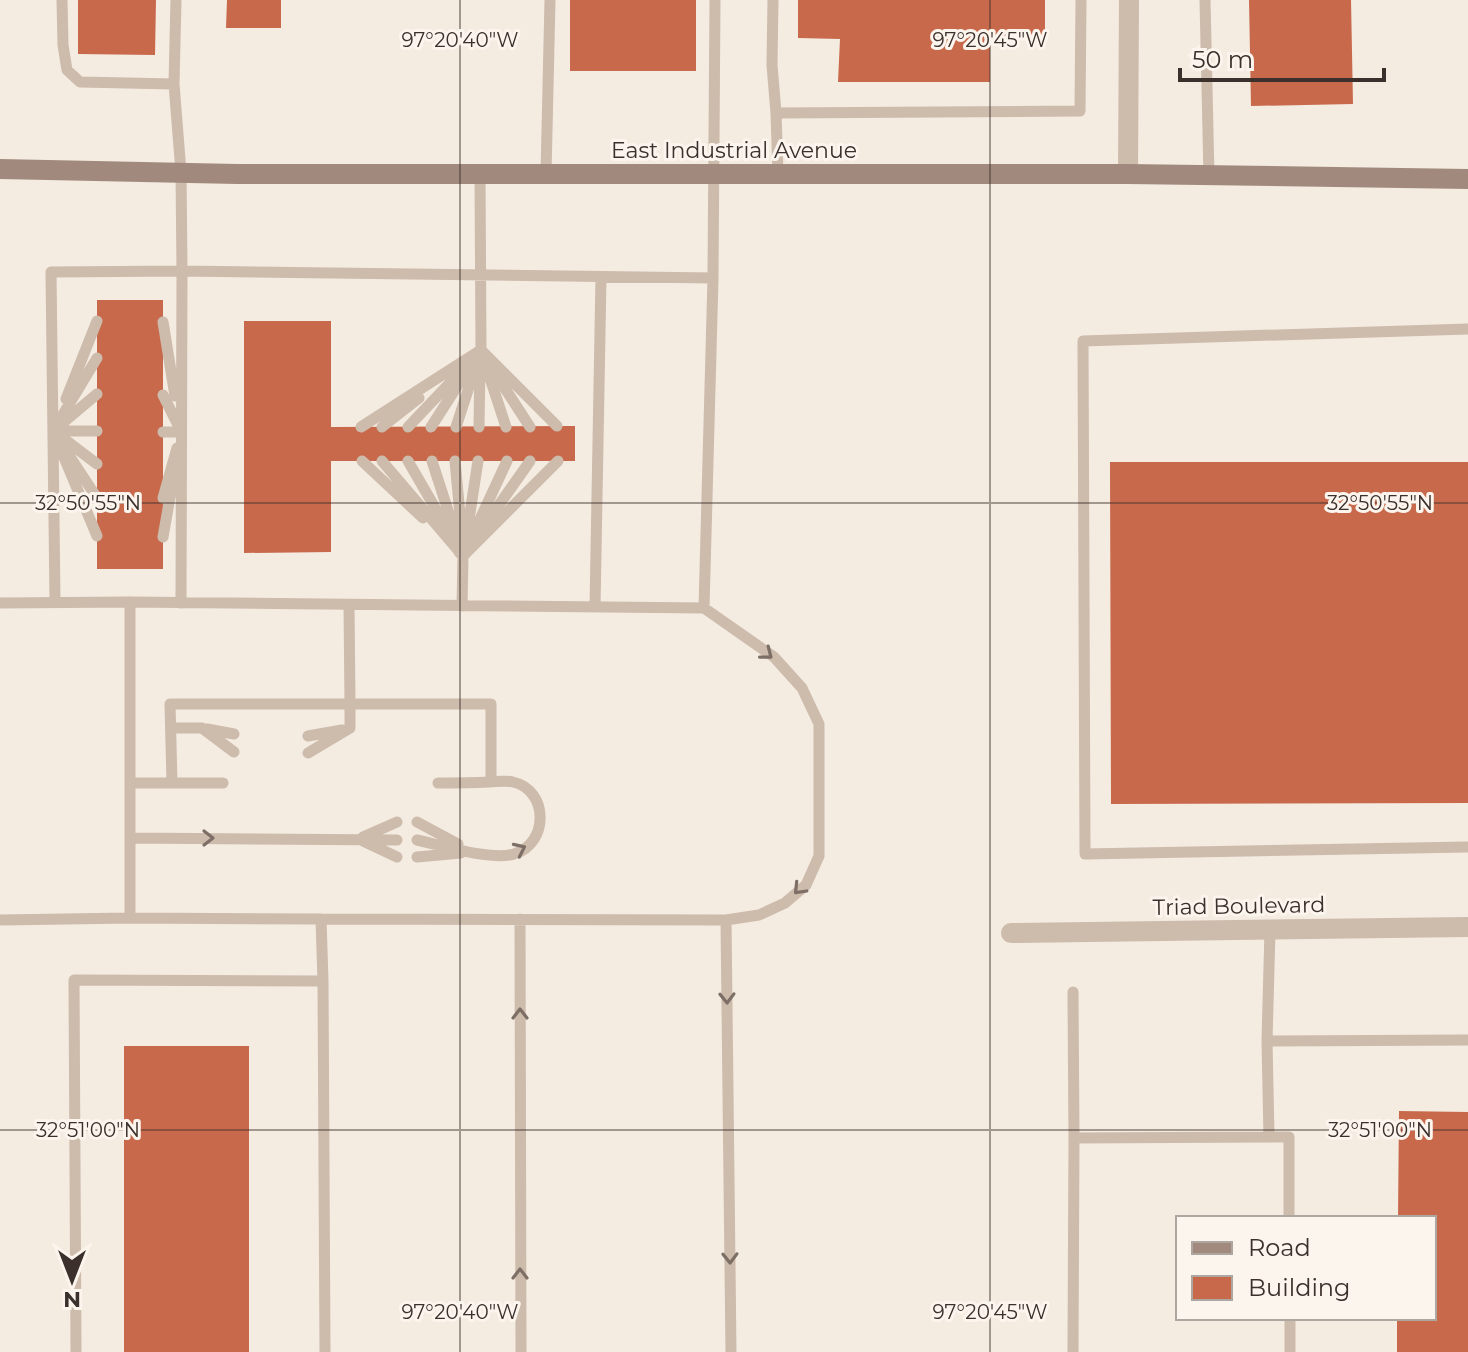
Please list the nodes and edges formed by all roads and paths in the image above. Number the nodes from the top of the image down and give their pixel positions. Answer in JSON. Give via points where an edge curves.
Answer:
{"nodes":[{"id":1,"x":62,"y":0,"type":"edge"},
{"id":2,"x":176,"y":0,"type":"edge"},
{"id":3,"x":550,"y":0,"type":"edge"},
{"id":4,"x":715,"y":0,"type":"edge"},
{"id":5,"x":773,"y":0,"type":"edge"},
{"id":6,"x":1081,"y":0,"type":"edge"},
{"id":7,"x":1129,"y":0,"type":"edge"},
{"id":8,"x":1205,"y":0,"type":"edge"},
{"id":9,"x":174,"y":84,"type":"junction"},
{"id":10,"x":776,"y":113,"type":"junction"},
{"id":11,"x":0,"y":169,"type":"edge"},
{"id":12,"x":181,"y":172,"type":"junction"},
{"id":13,"x":480,"y":174,"type":"junction"},
{"id":14,"x":546,"y":174,"type":"junction"},
{"id":15,"x":714,"y":174,"type":"junction"},
{"id":16,"x":778,"y":174,"type":"junction"},
{"id":17,"x":1128,"y":174,"type":"junction"},
{"id":18,"x":1209,"y":176,"type":"junction"},
{"id":19,"x":1468,"y":179,"type":"edge"},
{"id":20,"x":182,"y":271,"type":"junction"},
{"id":21,"x":481,"y":276,"type":"junction"},
{"id":22,"x":601,"y":277,"type":"junction"},
{"id":23,"x":713,"y":278,"type":"junction"},
{"id":24,"x":97,"y":321,"type":"dead end"},
{"id":25,"x":163,"y":322,"type":"dead end"},
{"id":26,"x":1468,"y":329,"type":"edge"},
{"id":27,"x":481,"y":350,"type":"junction"},
{"id":28,"x":97,"y":358,"type":"dead end"},
{"id":29,"x":163,"y":360,"type":"dead end"},
{"id":30,"x":97,"y":394,"type":"dead end"},
{"id":31,"x":163,"y":395,"type":"dead end"},
{"id":32,"x":557,"y":426,"type":"dead end"},
{"id":33,"x":361,"y":427,"type":"dead end"},
{"id":34,"x":382,"y":427,"type":"dead end"},
{"id":35,"x":408,"y":427,"type":"dead end"},
{"id":36,"x":431,"y":427,"type":"dead end"},
{"id":37,"x":456,"y":427,"type":"dead end"},
{"id":38,"x":479,"y":427,"type":"dead end"},
{"id":39,"x":506,"y":427,"type":"dead end"},
{"id":40,"x":530,"y":427,"type":"dead end"},
{"id":41,"x":53,"y":431,"type":"junction"},
{"id":42,"x":97,"y":431,"type":"dead end"},
{"id":43,"x":163,"y":432,"type":"dead end"},
{"id":44,"x":181,"y":432,"type":"junction"},
{"id":45,"x":362,"y":461,"type":"dead end"},
{"id":46,"x":382,"y":461,"type":"dead end"},
{"id":47,"x":408,"y":461,"type":"dead end"},
{"id":48,"x":432,"y":461,"type":"dead end"},
{"id":49,"x":455,"y":461,"type":"dead end"},
{"id":50,"x":478,"y":461,"type":"dead end"},
{"id":51,"x":507,"y":461,"type":"dead end"},
{"id":52,"x":530,"y":461,"type":"dead end"},
{"id":53,"x":558,"y":461,"type":"dead end"},
{"id":54,"x":163,"y":462,"type":"dead end"},
{"id":55,"x":97,"y":464,"type":"dead end"},
{"id":56,"x":97,"y":498,"type":"dead end"},
{"id":57,"x":163,"y":498,"type":"dead end"},
{"id":58,"x":97,"y":536,"type":"dead end"},
{"id":59,"x":163,"y":537,"type":"dead end"},
{"id":60,"x":463,"y":556,"type":"junction"},
{"id":61,"x":55,"y":602,"type":"junction"},
{"id":62,"x":130,"y":602,"type":"junction"},
{"id":63,"x":0,"y":603,"type":"edge"},
{"id":64,"x":181,"y":603,"type":"junction"},
{"id":65,"x":349,"y":605,"type":"junction"},
{"id":66,"x":462,"y":606,"type":"junction"},
{"id":67,"x":595,"y":607,"type":"junction"},
{"id":68,"x":704,"y":608,"type":"junction"},
{"id":69,"x":350,"y":704,"type":"junction"},
{"id":70,"x":171,"y":728,"type":"junction"},
{"id":71,"x":202,"y":728,"type":"junction"},
{"id":72,"x":350,"y":728,"type":"junction"},
{"id":73,"x":234,"y":734,"type":"dead end"},
{"id":74,"x":308,"y":736,"type":"dead end"},
{"id":75,"x":234,"y":752,"type":"dead end"},
{"id":76,"x":308,"y":753,"type":"dead end"},
{"id":77,"x":491,"y":782,"type":"junction"},
{"id":78,"x":130,"y":783,"type":"junction"},
{"id":79,"x":172,"y":783,"type":"junction"},
{"id":80,"x":223,"y":783,"type":"dead end"},
{"id":81,"x":438,"y":783,"type":"dead end"},
{"id":82,"x":397,"y":822,"type":"dead end"},
{"id":83,"x":417,"y":822,"type":"dead end"},
{"id":84,"x":130,"y":838,"type":"junction"},
{"id":85,"x":359,"y":839,"type":"junction"},
{"id":86,"x":397,"y":840,"type":"dead end"},
{"id":87,"x":417,"y":840,"type":"dead end"},
{"id":88,"x":1468,"y":847,"type":"edge"},
{"id":89,"x":472,"y":852,"type":"junction"},
{"id":90,"x":397,"y":857,"type":"dead end"},
{"id":91,"x":417,"y":857,"type":"dead end"},
{"id":92,"x":130,"y":918,"type":"junction"},
{"id":93,"x":321,"y":919,"type":"junction"},
{"id":94,"x":520,"y":919,"type":"junction"},
{"id":95,"x":0,"y":920,"type":"edge"},
{"id":96,"x":726,"y":920,"type":"junction"},
{"id":97,"x":1468,"y":927,"type":"edge"},
{"id":98,"x":1270,"y":930,"type":"junction"},
{"id":99,"x":1011,"y":933,"type":"dead end"},
{"id":100,"x":323,"y":981,"type":"junction"},
{"id":101,"x":1073,"y":992,"type":"dead end"},
{"id":102,"x":1468,"y":1040,"type":"edge"},
{"id":103,"x":1267,"y":1041,"type":"junction"},
{"id":104,"x":1269,"y":1137,"type":"junction"},
{"id":105,"x":1074,"y":1138,"type":"junction"},
{"id":106,"x":1289,"y":1216,"type":"edge"},
{"id":107,"x":1290,"y":1320,"type":"edge"},
{"id":108,"x":76,"y":1352,"type":"edge"},
{"id":109,"x":325,"y":1352,"type":"edge"},
{"id":110,"x":521,"y":1352,"type":"edge"},
{"id":111,"x":731,"y":1352,"type":"edge"},
{"id":112,"x":1073,"y":1352,"type":"edge"},
{"id":113,"x":1290,"y":1352,"type":"edge"}],
"edges":[{"from":1,"to":9,"type":"lane","via":[[67,70],[80,82]]},
{"from":2,"to":9,"type":"lane"},
{"from":3,"to":14,"type":"lane"},
{"from":4,"to":15,"type":"lane"},
{"from":5,"to":10,"type":"lane"},
{"from":6,"to":10,"type":"lane","via":[[1080,111]]},
{"from":7,"to":17,"type":"street"},
{"from":8,"to":18,"type":"lane"},
{"from":9,"to":12,"type":"lane"},
{"from":10,"to":16,"type":"lane"},
{"from":11,"to":12,"type":"street","name":"East Industrial Avenue"},
{"from":12,"to":13,"type":"street","name":"East Industrial Avenue"},
{"from":12,"to":20,"type":"lane"},
{"from":13,"to":14,"type":"street","name":"East Industrial Avenue"},
{"from":13,"to":21,"type":"lane"},
{"from":14,"to":15,"type":"street","name":"East Industrial Avenue"},
{"from":15,"to":16,"type":"street","name":"East Industrial Avenue"},
{"from":15,"to":23,"type":"lane"},
{"from":16,"to":17,"type":"street","name":"East Industrial Avenue"},
{"from":17,"to":18,"type":"street","name":"East Industrial Avenue"},
{"from":18,"to":19,"type":"street","name":"East Industrial Avenue"},
{"from":20,"to":21,"type":"lane"},
{"from":20,"to":41,"type":"lane","via":[[51,272]]},
{"from":20,"to":44,"type":"lane"},
{"from":21,"to":22,"type":"lane"},
{"from":21,"to":27,"type":"lane"},
{"from":22,"to":23,"type":"lane"},
{"from":22,"to":67,"type":"lane"},
{"from":23,"to":68,"type":"lane"},
{"from":24,"to":41,"type":"lane"},
{"from":25,"to":44,"type":"lane"},
{"from":26,"to":88,"type":"lane","via":[[1083,341],[1083,357],[1085,854]]},
{"from":27,"to":32,"type":"lane"},
{"from":27,"to":33,"type":"lane"},
{"from":27,"to":34,"type":"lane"},
{"from":27,"to":35,"type":"lane"},
{"from":27,"to":36,"type":"lane"},
{"from":27,"to":37,"type":"lane"},
{"from":27,"to":38,"type":"lane"},
{"from":27,"to":39,"type":"lane"},
{"from":27,"to":40,"type":"lane"},
{"from":28,"to":41,"type":"lane"},
{"from":29,"to":44,"type":"lane"},
{"from":30,"to":41,"type":"lane"},
{"from":31,"to":44,"type":"lane"},
{"from":41,"to":42,"type":"lane"},
{"from":41,"to":55,"type":"lane"},
{"from":41,"to":56,"type":"lane"},
{"from":41,"to":58,"type":"lane"},
{"from":41,"to":61,"type":"lane"},
{"from":43,"to":44,"type":"lane"},
{"from":44,"to":54,"type":"lane"},
{"from":44,"to":57,"type":"lane"},
{"from":44,"to":59,"type":"lane"},
{"from":44,"to":64,"type":"lane"},
{"from":45,"to":60,"type":"lane"},
{"from":46,"to":60,"type":"lane"},
{"from":47,"to":60,"type":"lane"},
{"from":48,"to":60,"type":"lane"},
{"from":49,"to":60,"type":"lane"},
{"from":50,"to":60,"type":"lane"},
{"from":51,"to":60,"type":"lane"},
{"from":52,"to":60,"type":"lane"},
{"from":53,"to":60,"type":"lane"},
{"from":60,"to":66,"type":"lane"},
{"from":61,"to":62,"type":"lane"},
{"from":61,"to":63,"type":"lane"},
{"from":62,"to":64,"type":"lane"},
{"from":62,"to":78,"type":"lane"},
{"from":64,"to":65,"type":"lane"},
{"from":65,"to":66,"type":"lane"},
{"from":65,"to":69,"type":"lane"},
{"from":66,"to":67,"type":"lane"},
{"from":67,"to":68,"type":"lane"},
{"from":68,"to":96,"type":"lane","one_way":true,"via":[[774,657],[802,688],[819,724],[819,856],[806,885],[759,915]]},
{"from":69,"to":70,"type":"lane","via":[[170,704]]},
{"from":69,"to":72,"type":"lane"},
{"from":69,"to":77,"type":"lane","via":[[491,704]]},
{"from":70,"to":71,"type":"lane"},
{"from":70,"to":79,"type":"lane"},
{"from":71,"to":73,"type":"lane"},
{"from":71,"to":75,"type":"lane"},
{"from":72,"to":74,"type":"lane"},
{"from":72,"to":76,"type":"lane"},
{"from":77,"to":81,"type":"lane"},
{"from":89,"to":77,"type":"lane","one_way":true,"via":[[514,854],[532,844],[541,826],[539,803],[529,789]]},
{"from":78,"to":79,"type":"lane"},
{"from":78,"to":84,"type":"lane"},
{"from":79,"to":80,"type":"lane"},
{"from":82,"to":85,"type":"lane"},
{"from":83,"to":89,"type":"lane"},
{"from":84,"to":85,"type":"lane","one_way":true},
{"from":84,"to":92,"type":"lane"},
{"from":85,"to":86,"type":"lane"},
{"from":85,"to":90,"type":"lane"},
{"from":87,"to":89,"type":"lane"},
{"from":89,"to":91,"type":"lane"},
{"from":92,"to":93,"type":"lane"},
{"from":92,"to":95,"type":"lane"},
{"from":93,"to":94,"type":"lane"},
{"from":93,"to":100,"type":"lane"},
{"from":94,"to":96,"type":"lane"},
{"from":110,"to":94,"type":"lane","one_way":true},
{"from":96,"to":111,"type":"lane","one_way":true},
{"from":97,"to":98,"type":"street","name":"Triad Boulevard"},
{"from":98,"to":99,"type":"street","name":"Triad Boulevard"},
{"from":98,"to":103,"type":"lane"},
{"from":100,"to":108,"type":"lane","via":[[74,980]]},
{"from":100,"to":109,"type":"lane"},
{"from":101,"to":105,"type":"lane"},
{"from":102,"to":103,"type":"lane"},
{"from":103,"to":104,"type":"lane"},
{"from":104,"to":105,"type":"lane"},
{"from":104,"to":106,"type":"lane","via":[[1289,1137]]},
{"from":105,"to":112,"type":"lane"},
{"from":107,"to":113,"type":"lane"}]}
